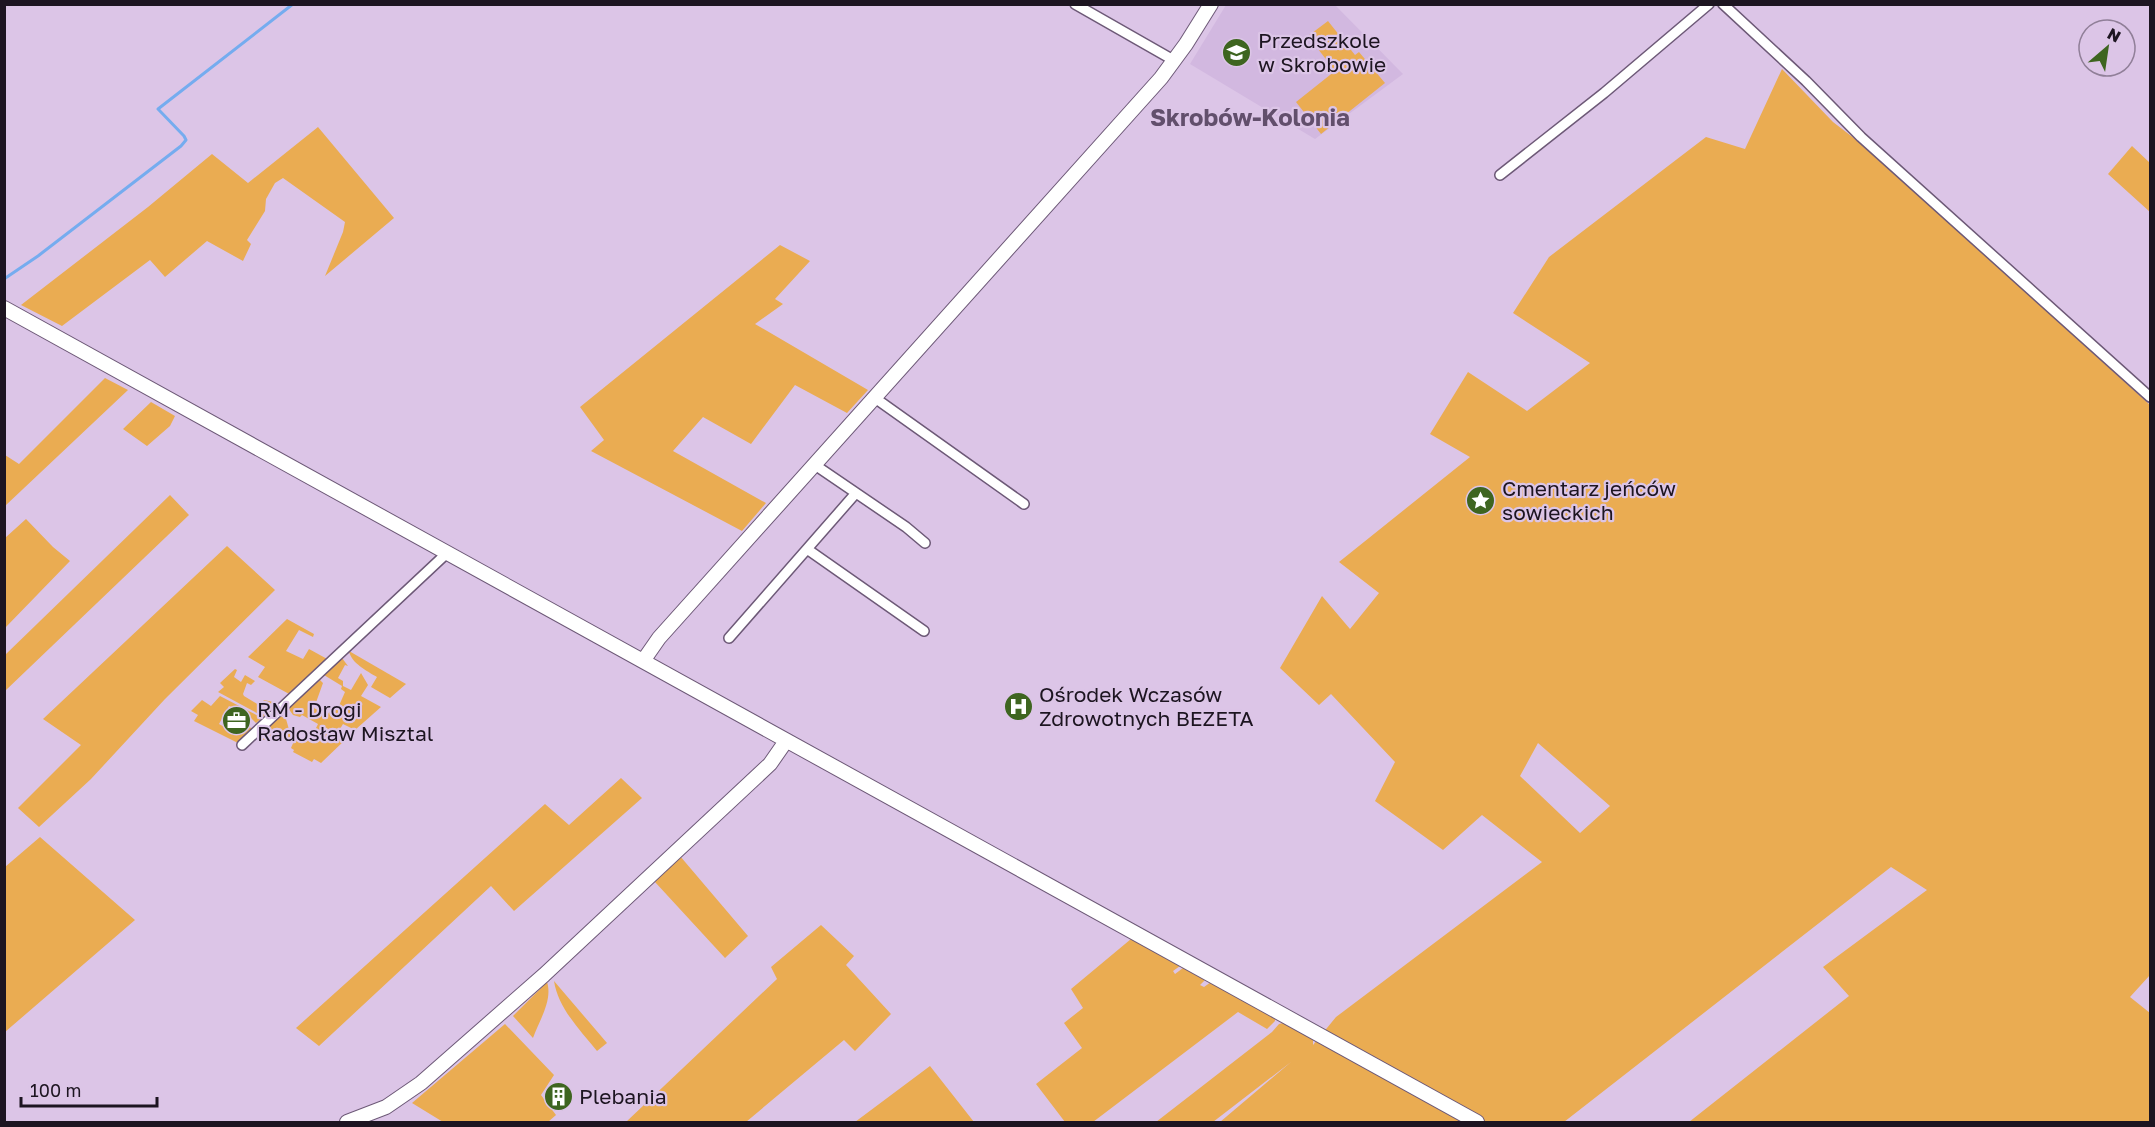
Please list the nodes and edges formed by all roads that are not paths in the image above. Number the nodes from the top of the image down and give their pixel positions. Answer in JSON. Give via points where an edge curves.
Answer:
{"nodes":[{"id":1,"x":1075,"y":4,"type":"edge"},
{"id":2,"x":1211,"y":4,"type":"edge"},
{"id":3,"x":1709,"y":4,"type":"edge"},
{"id":4,"x":1723,"y":4,"type":"edge"},
{"id":5,"x":1175,"y":61,"type":"junction"},
{"id":6,"x":1500,"y":175,"type":"dead end"},
{"id":7,"x":8,"y":314,"type":"edge"},
{"id":8,"x":2151,"y":397,"type":"edge"},
{"id":9,"x":875,"y":398,"type":"junction"},
{"id":10,"x":815,"y":465,"type":"junction"},
{"id":11,"x":856,"y":493,"type":"junction"},
{"id":12,"x":1024,"y":504,"type":"dead end"},
{"id":13,"x":924,"y":543,"type":"dead end"},
{"id":14,"x":807,"y":549,"type":"junction"},
{"id":15,"x":447,"y":553,"type":"junction"},
{"id":16,"x":924,"y":631,"type":"dead end"},
{"id":17,"x":729,"y":638,"type":"dead end"},
{"id":18,"x":642,"y":661,"type":"junction"},
{"id":19,"x":786,"y":741,"type":"junction"},
{"id":20,"x":242,"y":745,"type":"dead end"},
{"id":21,"x":347,"y":1122,"type":"edge"},
{"id":22,"x":1477,"y":1122,"type":"edge"}],
"edges":[{"from":1,"to":5,"type":"street"},
{"from":2,"to":5,"type":"main road"},
{"from":3,"to":6,"type":"street"},
{"from":4,"to":8,"type":"street","via":[[1861,137]]},
{"from":5,"to":9,"type":"main road"},
{"from":7,"to":15,"type":"main road"},
{"from":9,"to":10,"type":"main road"},
{"from":9,"to":12,"type":"street"},
{"from":10,"to":11,"type":"street"},
{"from":10,"to":18,"type":"main road"},
{"from":11,"to":13,"type":"street"},
{"from":11,"to":14,"type":"street"},
{"from":14,"to":16,"type":"street"},
{"from":14,"to":17,"type":"street"},
{"from":15,"to":18,"type":"main road"},
{"from":15,"to":20,"type":"street"},
{"from":18,"to":19,"type":"main road"},
{"from":19,"to":21,"type":"main road","via":[[761,772],[450,1059],[401,1098]]},
{"from":19,"to":22,"type":"main road"}]}
